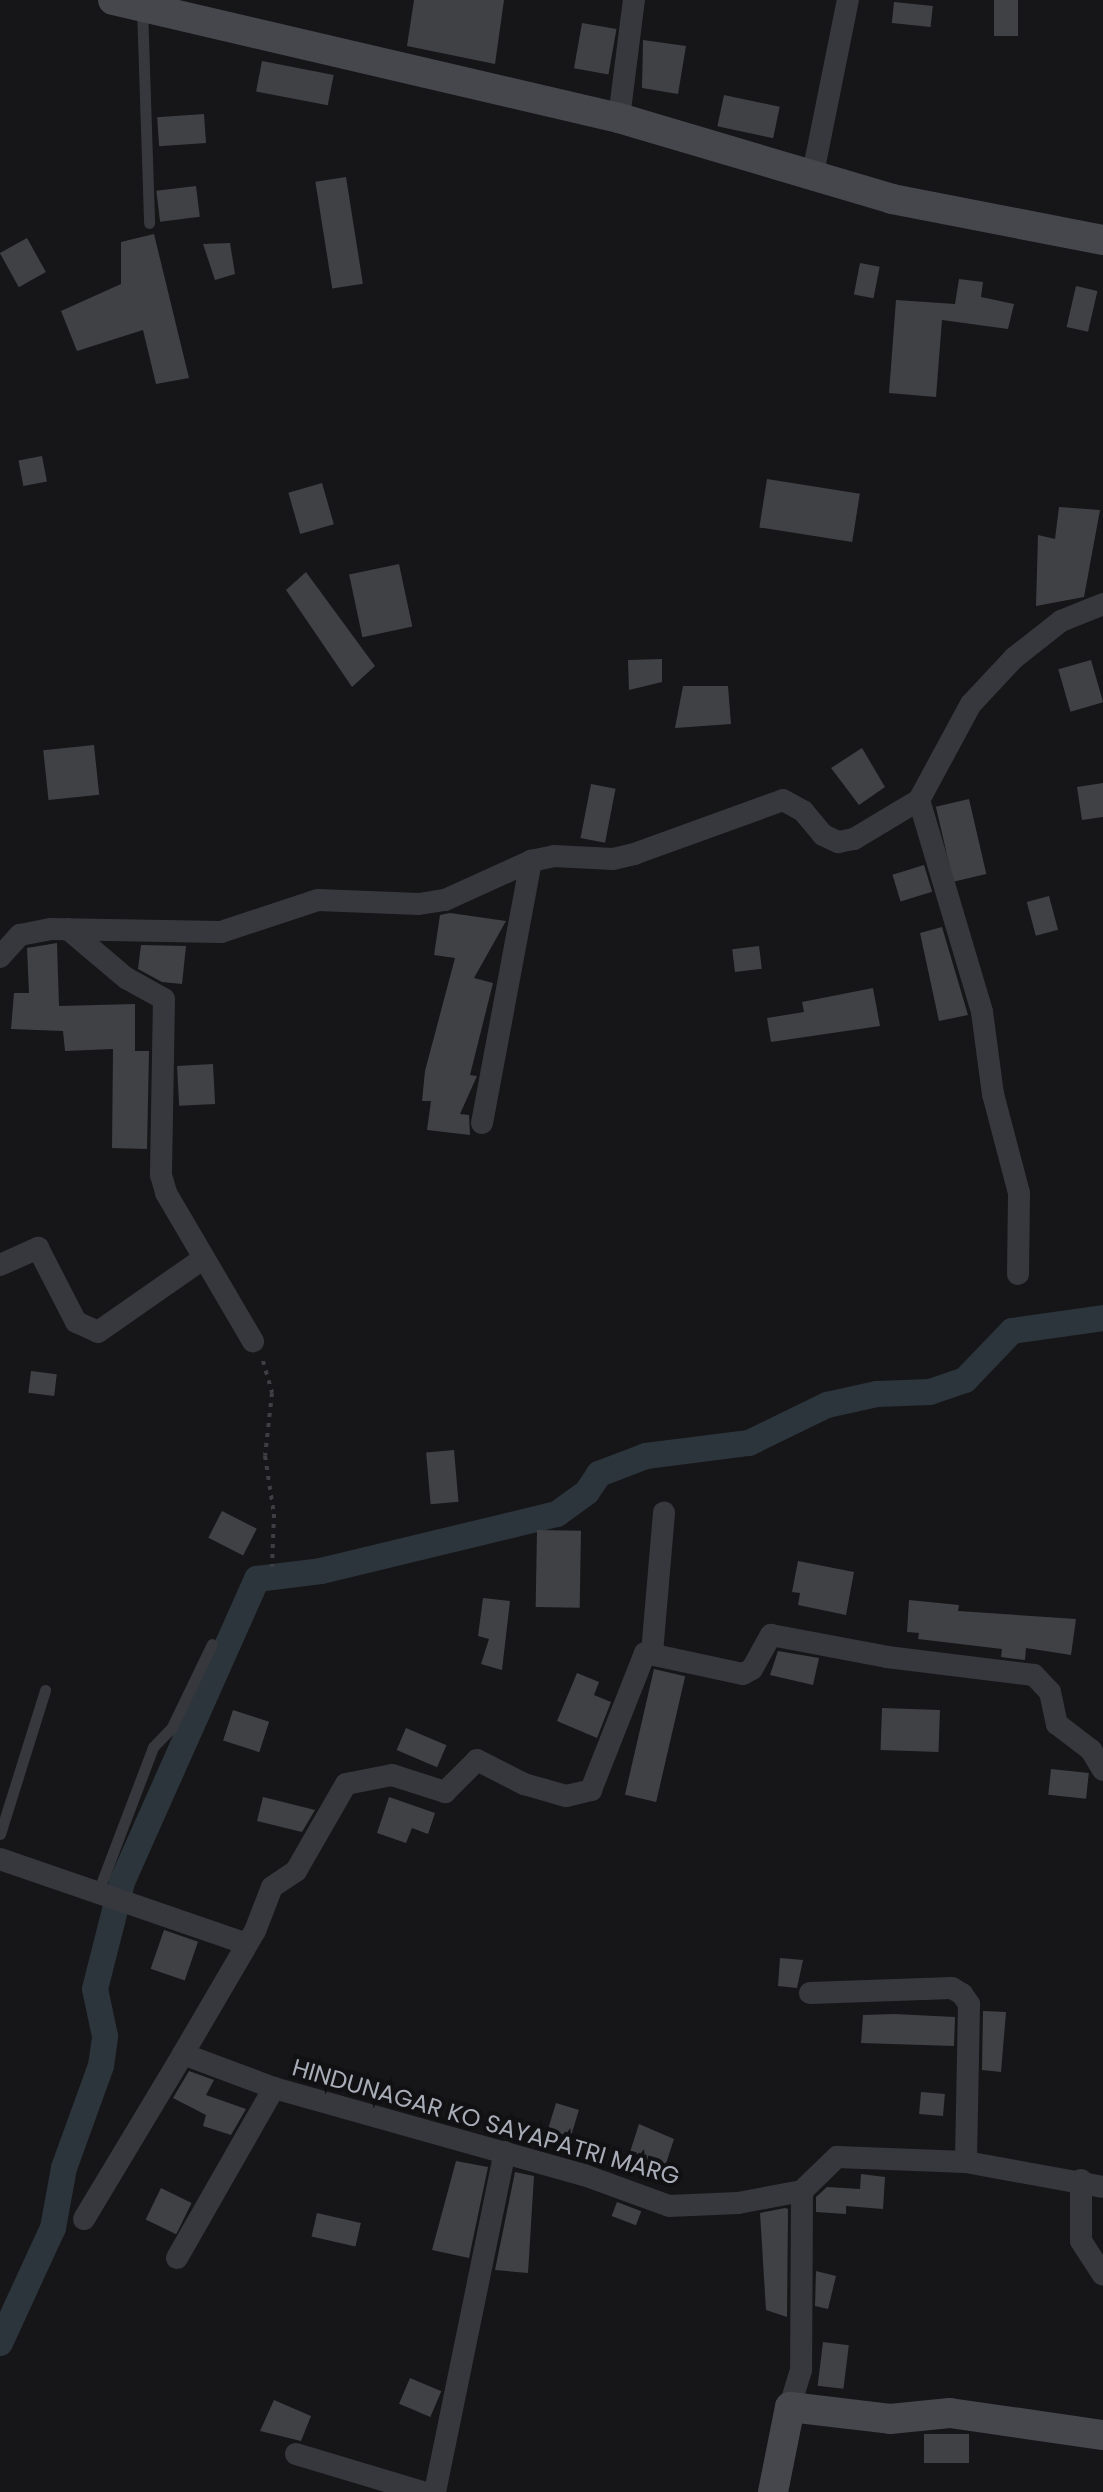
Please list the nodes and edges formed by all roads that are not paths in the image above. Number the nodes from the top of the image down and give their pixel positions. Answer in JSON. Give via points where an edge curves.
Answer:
{"nodes":[{"id":1,"x":634,"y":0,"type":"edge"},
{"id":2,"x":848,"y":0,"type":"edge"},
{"id":3,"x":128,"y":3,"type":"edge"},
{"id":4,"x":619,"y":118,"type":"junction"},
{"id":5,"x":812,"y":178,"type":"junction"},
{"id":6,"x":149,"y":223,"type":"dead end"},
{"id":7,"x":1103,"y":240,"type":"edge"},
{"id":8,"x":1103,"y":604,"type":"edge"},
{"id":9,"x":919,"y":800,"type":"junction"},
{"id":10,"x":531,"y":861,"type":"junction"},
{"id":11,"x":68,"y":929,"type":"junction"},
{"id":12,"x":0,"y":957,"type":"edge"},
{"id":13,"x":482,"y":1123,"type":"dead end"},
{"id":14,"x":204,"y":1258,"type":"junction"},
{"id":15,"x":0,"y":1265,"type":"edge"},
{"id":16,"x":1018,"y":1274,"type":"dead end"},
{"id":17,"x":253,"y":1341,"type":"road end"},
{"id":18,"x":664,"y":1513,"type":"dead end"},
{"id":19,"x":212,"y":1644,"type":"dead end"},
{"id":20,"x":652,"y":1653,"type":"junction"},
{"id":21,"x":45,"y":1690,"type":"dead end"},
{"id":22,"x":1103,"y":1770,"type":"edge"},
{"id":23,"x":0,"y":1834,"type":"edge"},
{"id":24,"x":0,"y":1859,"type":"edge"},
{"id":25,"x":101,"y":1893,"type":"junction"},
{"id":26,"x":247,"y":1944,"type":"junction"},
{"id":27,"x":810,"y":1993,"type":"dead end"},
{"id":28,"x":183,"y":2054,"type":"junction"},
{"id":29,"x":274,"y":2088,"type":"junction"},
{"id":30,"x":505,"y":2152,"type":"junction"},
{"id":31,"x":966,"y":2162,"type":"junction"},
{"id":32,"x":1081,"y":2180,"type":"junction"},
{"id":33,"x":1103,"y":2187,"type":"edge"},
{"id":34,"x":802,"y":2191,"type":"junction"},
{"id":35,"x":84,"y":2219,"type":"dead end"},
{"id":36,"x":177,"y":2258,"type":"dead end"},
{"id":37,"x":1103,"y":2275,"type":"edge"},
{"id":38,"x":790,"y":2407,"type":"junction"},
{"id":39,"x":1103,"y":2435,"type":"edge"},
{"id":40,"x":296,"y":2454,"type":"dead end"},
{"id":41,"x":423,"y":2492,"type":"edge"},
{"id":42,"x":435,"y":2492,"type":"edge"},
{"id":43,"x":773,"y":2492,"type":"edge"}],
"edges":[{"from":1,"to":4,"type":"street"},
{"from":2,"to":5,"type":"street"},
{"from":3,"to":4,"type":"main road"},
{"from":3,"to":6,"type":"lane"},
{"from":4,"to":5,"type":"main road"},
{"from":5,"to":7,"type":"main road"},
{"from":8,"to":9,"type":"street","via":[[1061,621],[1014,658],[971,704]]},
{"from":9,"to":10,"type":"street","via":[[854,839],[838,842],[783,800],[634,854]]},
{"from":9,"to":16,"type":"street","via":[[982,1012],[993,1094],[1019,1193]]},
{"from":10,"to":11,"type":"street","via":[[445,900],[419,904],[318,900],[221,932]]},
{"from":10,"to":13,"type":"street"},
{"from":11,"to":12,"type":"street","via":[[20,935]]},
{"from":11,"to":14,"type":"street","via":[[126,978],[164,999],[161,1175]]},
{"from":14,"to":15,"type":"street","via":[[98,1332],[76,1322],[38,1248]]},
{"from":14,"to":17,"type":"street"},
{"from":18,"to":20,"type":"street"},
{"from":19,"to":25,"type":"lane","via":[[172,1727],[153,1747]]},
{"from":20,"to":22,"type":"street","via":[[743,1674],[752,1669],[771,1635],[887,1657],[1034,1675],[1050,1692],[1057,1724],[1091,1750]]},
{"from":20,"to":26,"type":"street","via":[[638,1661],[591,1790],[566,1796],[524,1784],[477,1760],[445,1792],[392,1775],[346,1784],[296,1871],[272,1887]]},
{"from":21,"to":23,"type":"lane"},
{"from":24,"to":25,"type":"street"},
{"from":25,"to":26,"type":"street"},
{"from":26,"to":28,"type":"street"},
{"from":27,"to":31,"type":"street","via":[[952,1988],[962,1994],[969,2004]]},
{"from":28,"to":29,"type":"street","name":"HINDUNAGAR KO SAYAPATRI MARG"},
{"from":28,"to":35,"type":"street"},
{"from":29,"to":30,"type":"street","name":"HINDUNAGAR KO SAYAPATRI MARG"},
{"from":29,"to":36,"type":"street"},
{"from":30,"to":34,"type":"street","name":"HINDUNAGAR KO SAYAPATRI MARG","via":[[669,2206],[738,2203]]},
{"from":30,"to":42,"type":"street"},
{"from":31,"to":32,"type":"street"},
{"from":31,"to":34,"type":"street","via":[[837,2157]]},
{"from":32,"to":33,"type":"street"},
{"from":32,"to":37,"type":"street","via":[[1081,2241]]},
{"from":34,"to":38,"type":"street","via":[[801,2370]]},
{"from":38,"to":39,"type":"main road","via":[[890,2419],[950,2413]]},
{"from":38,"to":43,"type":"main road"},
{"from":40,"to":41,"type":"street"}]}
